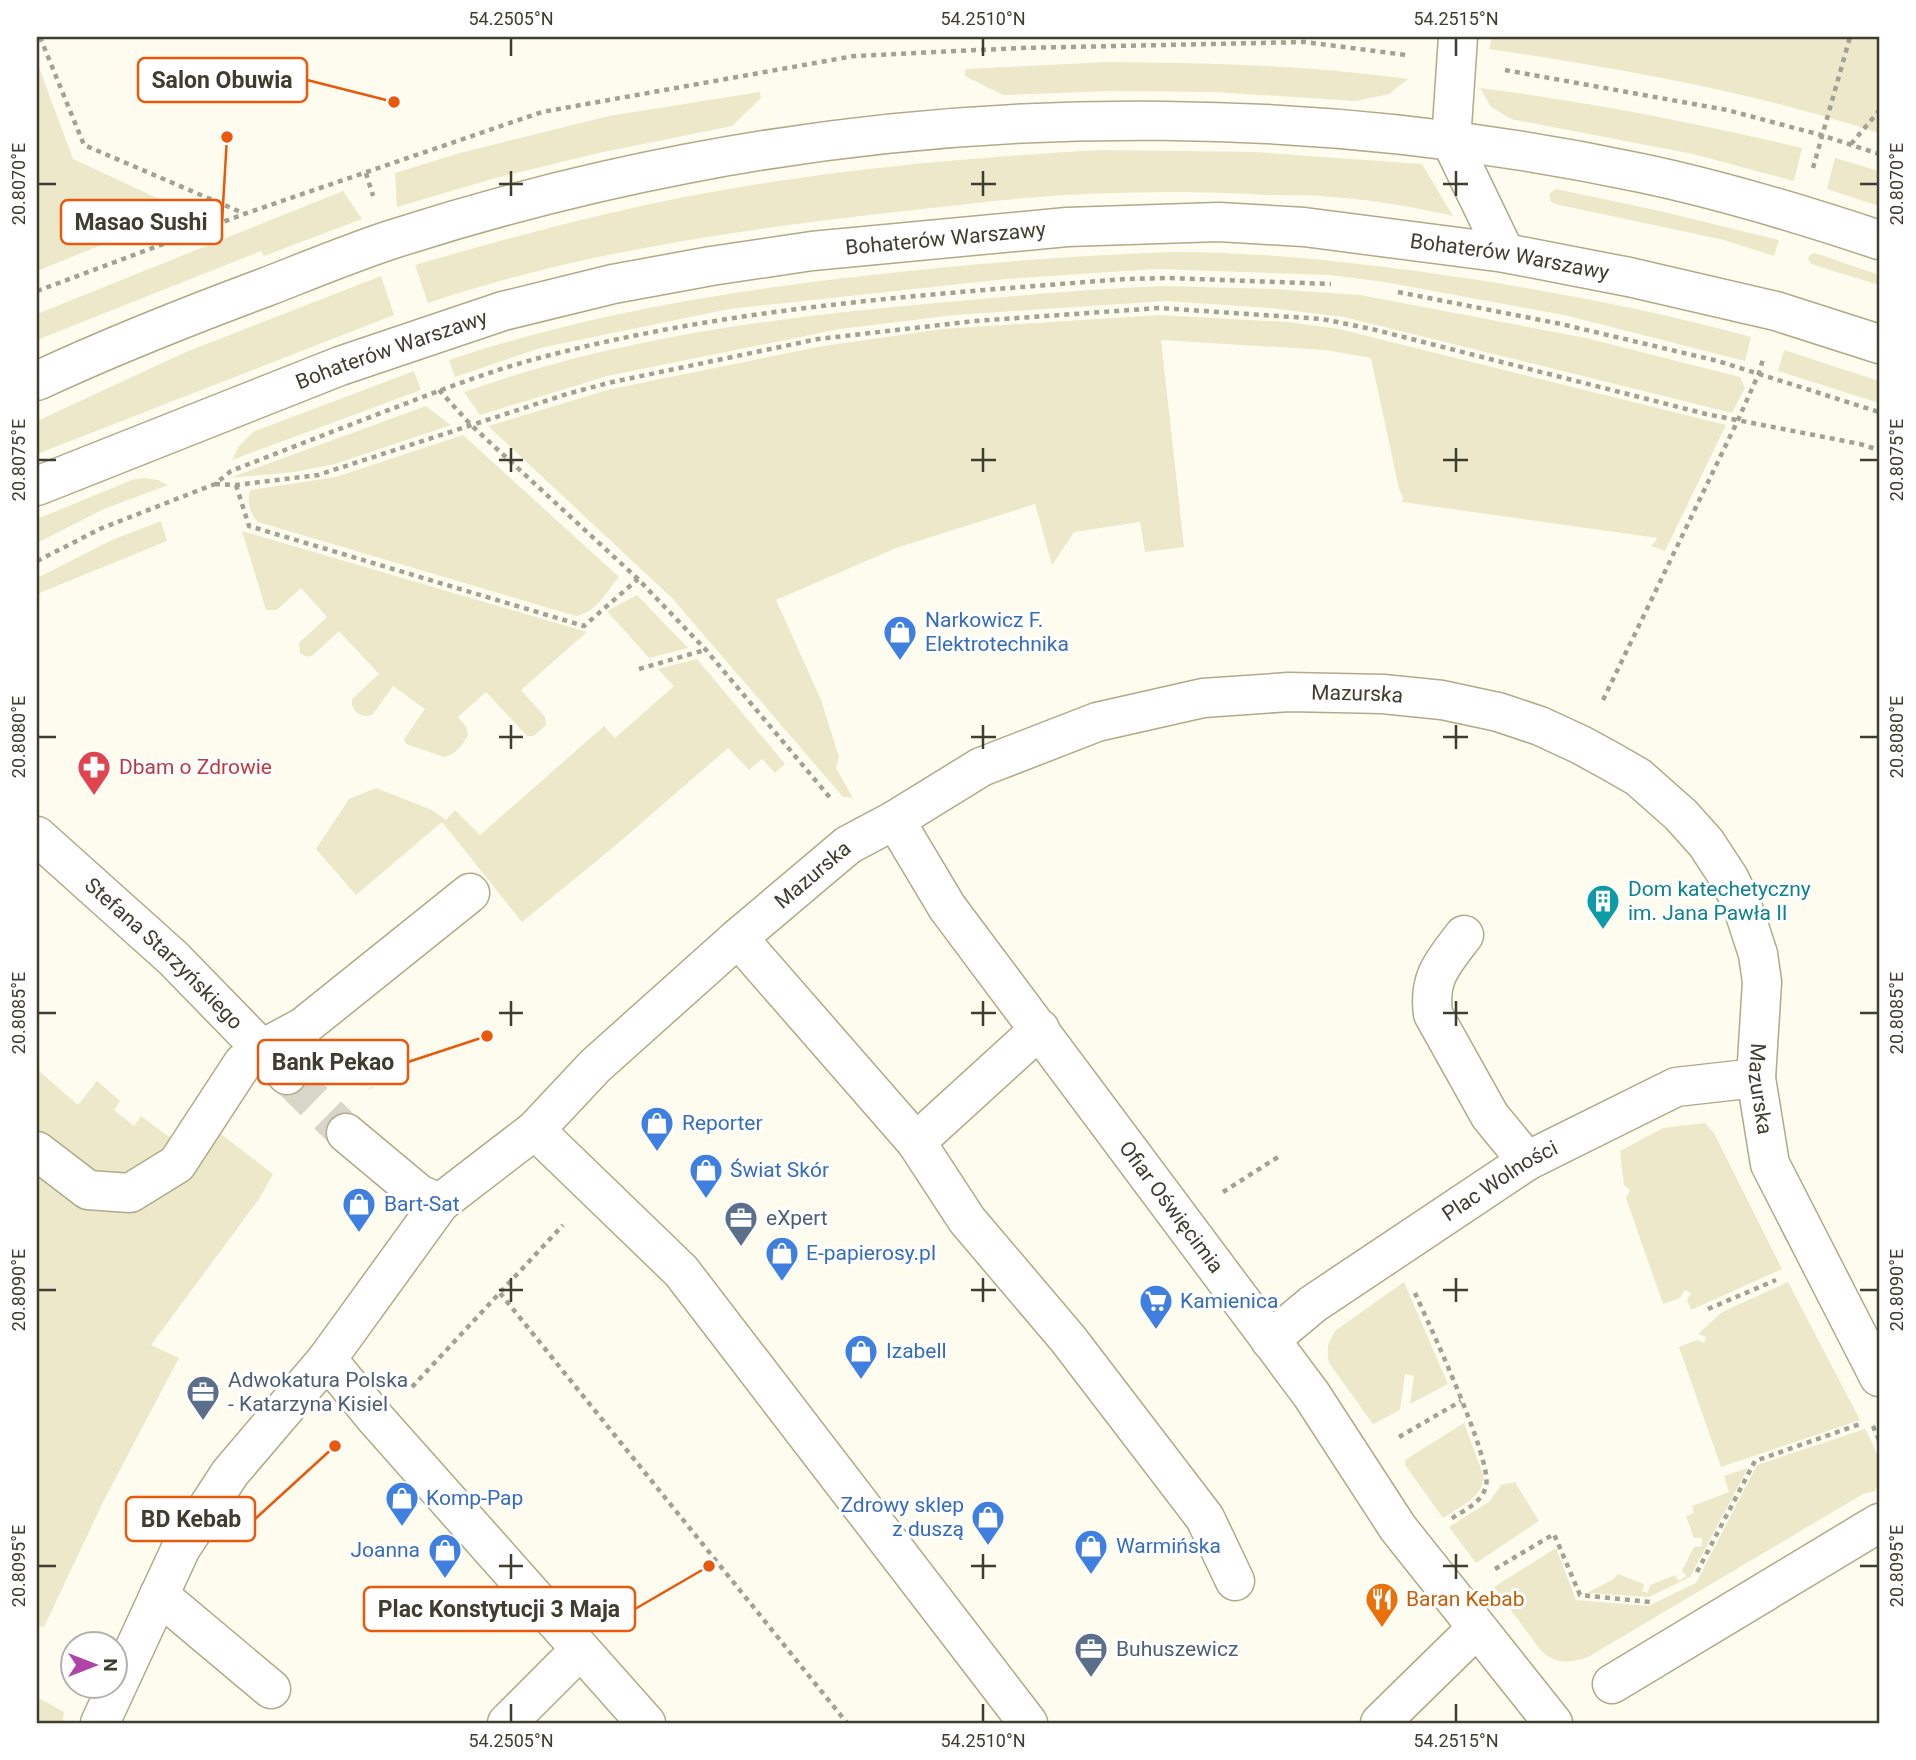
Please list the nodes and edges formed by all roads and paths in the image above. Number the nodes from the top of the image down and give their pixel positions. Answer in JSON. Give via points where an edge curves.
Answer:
{"nodes":[{"id":1,"x":40,"y":37,"type":"edge"},
{"id":2,"x":1458,"y":37,"type":"edge"},
{"id":3,"x":1850,"y":37,"type":"edge"},
{"id":4,"x":1879,"y":111,"type":"edge"},
{"id":5,"x":1451,"y":141,"type":"junction"},
{"id":6,"x":1850,"y":144,"type":"dead end"},
{"id":7,"x":366,"y":173,"type":"dead end"},
{"id":8,"x":244,"y":214,"type":"dead end"},
{"id":9,"x":1801,"y":215,"type":"junction"},
{"id":10,"x":1879,"y":240,"type":"edge"},
{"id":11,"x":388,"y":241,"type":"junction"},
{"id":12,"x":1505,"y":253,"type":"junction"},
{"id":13,"x":1344,"y":285,"type":"dead end"},
{"id":14,"x":1395,"y":292,"type":"dead end"},
{"id":15,"x":1776,"y":311,"type":"junction"},
{"id":16,"x":421,"y":338,"type":"junction"},
{"id":17,"x":1879,"y":344,"type":"edge"},
{"id":18,"x":1759,"y":373,"type":"junction"},
{"id":19,"x":37,"y":381,"type":"edge"},
{"id":20,"x":439,"y":391,"type":"junction"},
{"id":21,"x":1879,"y":412,"type":"edge"},
{"id":22,"x":1738,"y":420,"type":"junction"},
{"id":23,"x":471,"y":425,"type":"junction"},
{"id":24,"x":1879,"y":450,"type":"edge"},
{"id":25,"x":215,"y":484,"type":"junction"},
{"id":26,"x":236,"y":485,"type":"junction"},
{"id":27,"x":37,"y":486,"type":"edge"},
{"id":28,"x":37,"y":561,"type":"edge"},
{"id":29,"x":638,"y":579,"type":"junction"},
{"id":30,"x":706,"y":650,"type":"junction"},
{"id":31,"x":639,"y":669,"type":"dead end"},
{"id":32,"x":1581,"y":744,"type":"junction"},
{"id":33,"x":835,"y":803,"type":"dead end"},
{"id":34,"x":895,"y":820,"type":"junction"},
{"id":35,"x":37,"y":836,"type":"edge"},
{"id":36,"x":470,"y":893,"type":"dead end"},
{"id":37,"x":1464,"y":935,"type":"dead end"},
{"id":38,"x":738,"y":937,"type":"junction"},
{"id":39,"x":1040,"y":1029,"type":"junction"},
{"id":40,"x":274,"y":1062,"type":"junction"},
{"id":41,"x":1756,"y":1078,"type":"junction"},
{"id":42,"x":535,"y":1130,"type":"junction"},
{"id":43,"x":346,"y":1133,"type":"tunnel mouth"},
{"id":44,"x":916,"y":1142,"type":"junction"},
{"id":45,"x":37,"y":1151,"type":"edge"},
{"id":46,"x":1278,"y":1157,"type":"dead end"},
{"id":47,"x":1527,"y":1161,"type":"junction"},
{"id":48,"x":1213,"y":1199,"type":"dead end"},
{"id":49,"x":440,"y":1202,"type":"junction"},
{"id":50,"x":566,"y":1222,"type":"dead end"},
{"id":51,"x":1781,"y":1278,"type":"dead end"},
{"id":52,"x":1411,"y":1283,"type":"dead end"},
{"id":53,"x":500,"y":1293,"type":"junction"},
{"id":54,"x":1708,"y":1309,"type":"dead end"},
{"id":55,"x":1270,"y":1340,"type":"junction"},
{"id":56,"x":327,"y":1359,"type":"junction"},
{"id":57,"x":1879,"y":1377,"type":"edge"},
{"id":58,"x":410,"y":1389,"type":"dead end"},
{"id":59,"x":1461,"y":1401,"type":"junction"},
{"id":60,"x":1394,"y":1439,"type":"dead end"},
{"id":61,"x":1879,"y":1440,"type":"edge"},
{"id":62,"x":1879,"y":1523,"type":"edge"},
{"id":63,"x":1441,"y":1525,"type":"dead end"},
{"id":64,"x":1491,"y":1572,"type":"dead end"},
{"id":65,"x":1235,"y":1581,"type":"dead end"},
{"id":66,"x":1693,"y":1581,"type":"dead end"},
{"id":67,"x":159,"y":1595,"type":"junction"},
{"id":68,"x":1660,"y":1597,"type":"dead end"},
{"id":69,"x":1476,"y":1629,"type":"junction"},
{"id":70,"x":580,"y":1650,"type":"junction"},
{"id":71,"x":1612,"y":1684,"type":"dead end"},
{"id":72,"x":271,"y":1689,"type":"dead end"},
{"id":73,"x":100,"y":1723,"type":"edge"},
{"id":74,"x":506,"y":1723,"type":"edge"},
{"id":75,"x":646,"y":1723,"type":"edge"},
{"id":76,"x":847,"y":1723,"type":"edge"},
{"id":77,"x":1028,"y":1723,"type":"edge"},
{"id":78,"x":1380,"y":1723,"type":"edge"},
{"id":79,"x":1553,"y":1723,"type":"edge"}],
"edges":[{"from":1,"to":8,"type":"path","via":[[84,145]]},
{"from":2,"to":5,"type":"street"},
{"from":3,"to":9,"type":"path"},
{"from":4,"to":6,"type":"path"},
{"from":5,"to":9,"type":"street","via":[[1642,173]]},
{"from":5,"to":11,"type":"street","via":[[1272,124],[1130,121],[920,131],[684,164],[532,199]]},
{"from":5,"to":12,"type":"street"},
{"from":7,"to":11,"type":"path"},
{"from":9,"to":10,"type":"street"},
{"from":11,"to":19,"type":"street","via":[[141,335]]},
{"from":12,"to":15,"type":"street","name":"Bohaterów Warszawy"},
{"from":12,"to":16,"type":"street","name":"Bohaterów Warszawy","via":[[1304,227],[1219,222],[1066,227],[711,265],[527,305]]},
{"from":13,"to":20,"type":"path","via":[[1126,279],[797,309],[719,320],[540,358]]},
{"from":14,"to":18,"type":"path","via":[[1588,330]]},
{"from":15,"to":17,"type":"street","name":"Bohaterów Warszawy"},
{"from":15,"to":18,"type":"path"},
{"from":16,"to":20,"type":"path"},
{"from":16,"to":27,"type":"street","name":"Bohaterów Warszawy"},
{"from":18,"to":21,"type":"path"},
{"from":18,"to":22,"type":"path"},
{"from":20,"to":23,"type":"path"},
{"from":20,"to":25,"type":"path","via":[[231,471]]},
{"from":22,"to":23,"type":"path","via":[[1322,319],[1159,307],[818,339],[608,383]]},
{"from":22,"to":24,"type":"path"},
{"from":22,"to":32,"type":"path"},
{"from":23,"to":26,"type":"path","via":[[318,475]]},
{"from":23,"to":29,"type":"path"},
{"from":25,"to":26,"type":"path"},
{"from":25,"to":28,"type":"path","via":[[102,528]]},
{"from":26,"to":29,"type":"path","via":[[250,526],[584,626]]},
{"from":29,"to":30,"type":"path"},
{"from":30,"to":31,"type":"path"},
{"from":30,"to":33,"type":"path"},
{"from":32,"to":34,"type":"street","name":"Mazurska","via":[[1498,712],[1441,700],[1289,692],[1203,698],[1097,722],[981,767]]},
{"from":32,"to":41,"type":"street","name":"Mazurska","via":[[1661,795],[1706,843],[1729,878],[1751,929],[1762,982]]},
{"from":34,"to":38,"type":"street","name":"Mazurska","via":[[848,845]]},
{"from":34,"to":39,"type":"street","name":"Ofiar Oświęcimia","via":[[947,907]]},
{"from":35,"to":40,"type":"street","name":"Stefana Starzyńskiego","via":[[173,958]]},
{"from":36,"to":40,"type":"street","via":[[303,1027]]},
{"from":37,"to":47,"type":"street","via":[[1435,977],[1433,1014],[1490,1116]]},
{"from":38,"to":42,"type":"street","name":"Mazurska","via":[[595,1066]]},
{"from":38,"to":44,"type":"street"},
{"from":39,"to":44,"type":"street"},
{"from":39,"to":55,"type":"street","name":"Ofiar Oświęcimia"},
{"from":40,"to":45,"type":"street","via":[[243,1063],[177,1164],[130,1193],[88,1190]]},
{"from":41,"to":47,"type":"street","name":"Plac Wolności","via":[[1676,1087]]},
{"from":41,"to":57,"type":"street","name":"Mazurska","via":[[1770,1164]]},
{"from":42,"to":49,"type":"street","name":"Mazurska"},
{"from":42,"to":77,"type":"street","via":[[681,1270]]},
{"from":43,"to":49,"type":"street","via":[[419,1194]]},
{"from":44,"to":65,"type":"street","via":[[967,1220],[1068,1339],[1205,1518]]},
{"from":46,"to":48,"type":"path"},
{"from":47,"to":55,"type":"street","name":"Plac Wolności","via":[[1313,1304]]},
{"from":49,"to":56,"type":"street","name":"Mazurska"},
{"from":50,"to":53,"type":"path"},
{"from":51,"to":54,"type":"path"},
{"from":52,"to":59,"type":"path"},
{"from":53,"to":58,"type":"path"},
{"from":53,"to":76,"type":"path"},
{"from":55,"to":69,"type":"street","name":"Ofiar Oświęcimia","via":[[1398,1528]]},
{"from":56,"to":67,"type":"street","name":"Mazurska","via":[[230,1473],[181,1548]]},
{"from":56,"to":70,"type":"street"},
{"from":59,"to":60,"type":"path"},
{"from":59,"to":63,"type":"path","via":[[1488,1480],[1477,1501]]},
{"from":61,"to":66,"type":"path","via":[[1870,1420],[1755,1461]]},
{"from":62,"to":71,"type":"street"},
{"from":64,"to":68,"type":"path","via":[[1554,1534],[1580,1595],[1648,1602]]},
{"from":67,"to":72,"type":"street"},
{"from":67,"to":73,"type":"street","name":"Mazurska"},
{"from":69,"to":78,"type":"street"},
{"from":69,"to":79,"type":"street","name":"Ofiar Oświęcimia"},
{"from":70,"to":74,"type":"street"},
{"from":70,"to":75,"type":"street"}]}
